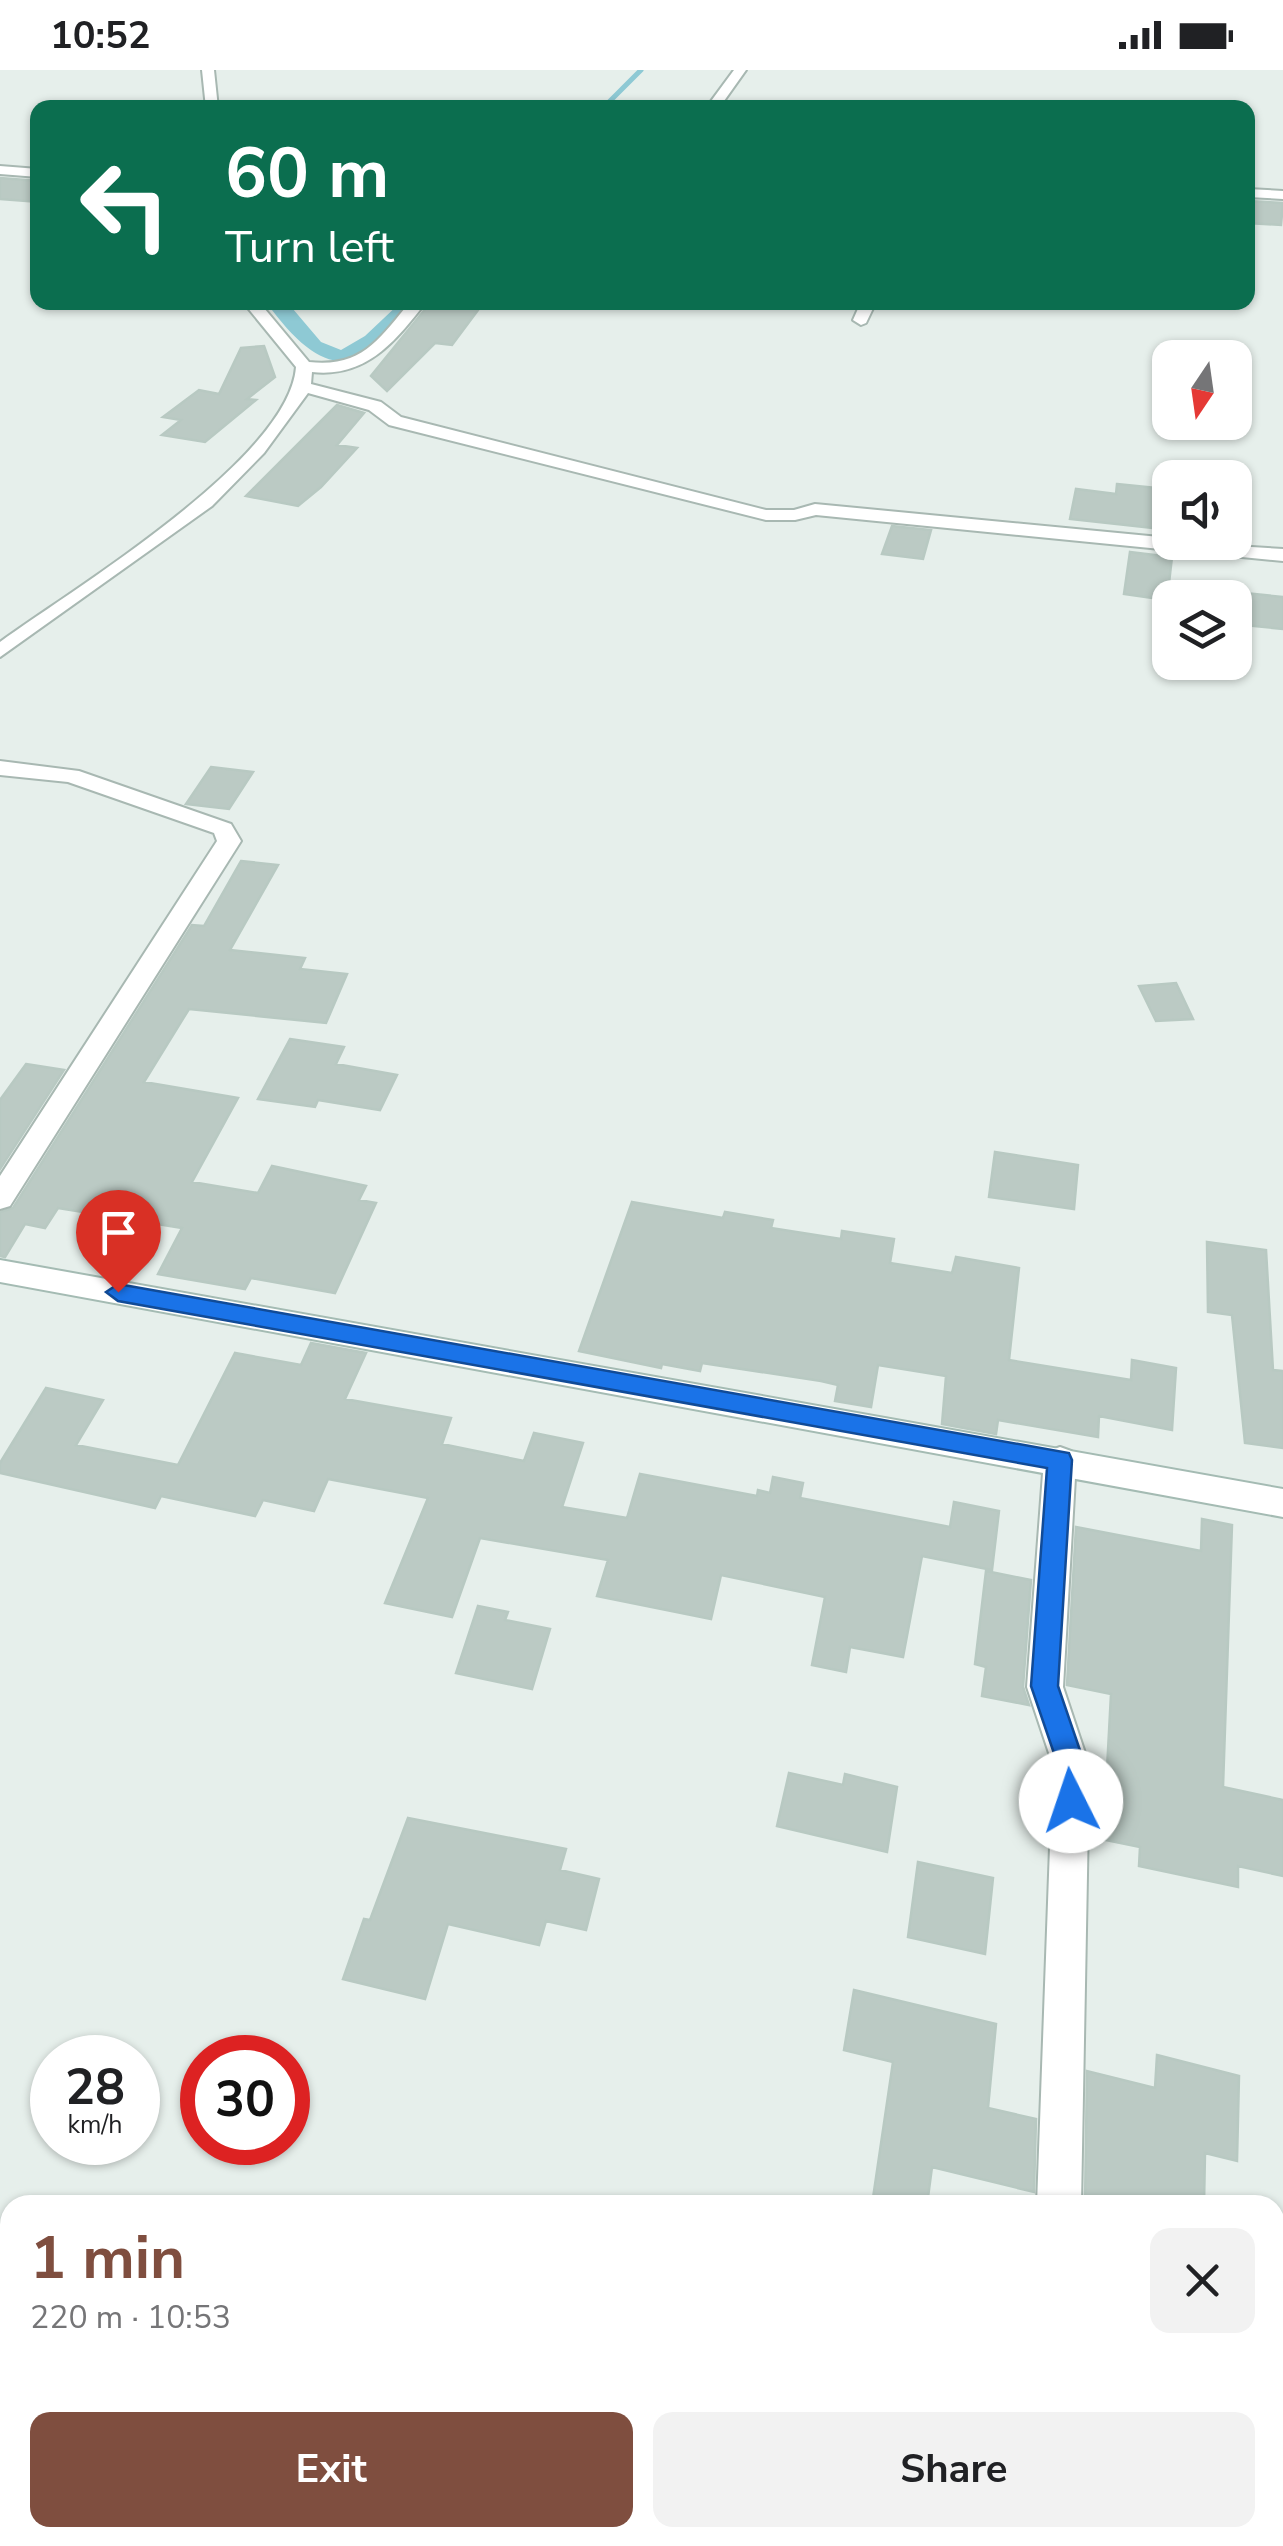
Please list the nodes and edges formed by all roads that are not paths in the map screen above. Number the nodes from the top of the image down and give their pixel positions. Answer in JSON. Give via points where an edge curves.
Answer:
{"nodes":[{"id":1,"x":208,"y":70,"type":"edge"},
{"id":2,"x":740,"y":70,"type":"edge"},
{"id":3,"x":211,"y":100,"type":"edge"},
{"id":4,"x":718,"y":100,"type":"edge"},
{"id":5,"x":0,"y":170,"type":"edge"},
{"id":6,"x":30,"y":172,"type":"edge"},
{"id":7,"x":1255,"y":193,"type":"edge"},
{"id":8,"x":1283,"y":195,"type":"edge"},
{"id":9,"x":257,"y":310,"type":"edge"},
{"id":10,"x":411,"y":310,"type":"edge"},
{"id":11,"x":865,"y":310,"type":"edge"},
{"id":12,"x":861,"y":320,"type":"dead end"},
{"id":13,"x":304,"y":366,"type":"junction"},
{"id":14,"x":303,"y":387,"type":"junction"},
{"id":15,"x":1283,"y":555,"type":"edge"},
{"id":16,"x":0,"y":651,"type":"edge"},
{"id":17,"x":0,"y":768,"type":"edge"},
{"id":18,"x":0,"y":1198,"type":"edge"},
{"id":19,"x":0,"y":1271,"type":"edge"},
{"id":20,"x":1060,"y":1460,"type":"junction"},
{"id":21,"x":1283,"y":1503,"type":"edge"},
{"id":22,"x":1059,"y":2195,"type":"edge"}],
"edges":[{"from":1,"to":3,"type":"street"},
{"from":2,"to":4,"type":"street"},
{"from":5,"to":6,"type":"street"},
{"from":7,"to":8,"type":"street"},
{"from":9,"to":13,"type":"street"},
{"from":10,"to":13,"type":"street","via":[[358,365]]},
{"from":11,"to":12,"type":"street"},
{"from":13,"to":14,"type":"street"},
{"from":14,"to":15,"type":"street","via":[[375,406],[395,421],[766,515],[815,508]]},
{"from":14,"to":16,"type":"street","via":[[206,502]]},
{"from":17,"to":18,"type":"street","via":[[71,776],[223,828],[230,841]]},
{"from":19,"to":20,"type":"street"},
{"from":20,"to":21,"type":"street"},
{"from":20,"to":22,"type":"street","via":[[1045,1686],[1072,1765]]}]}
